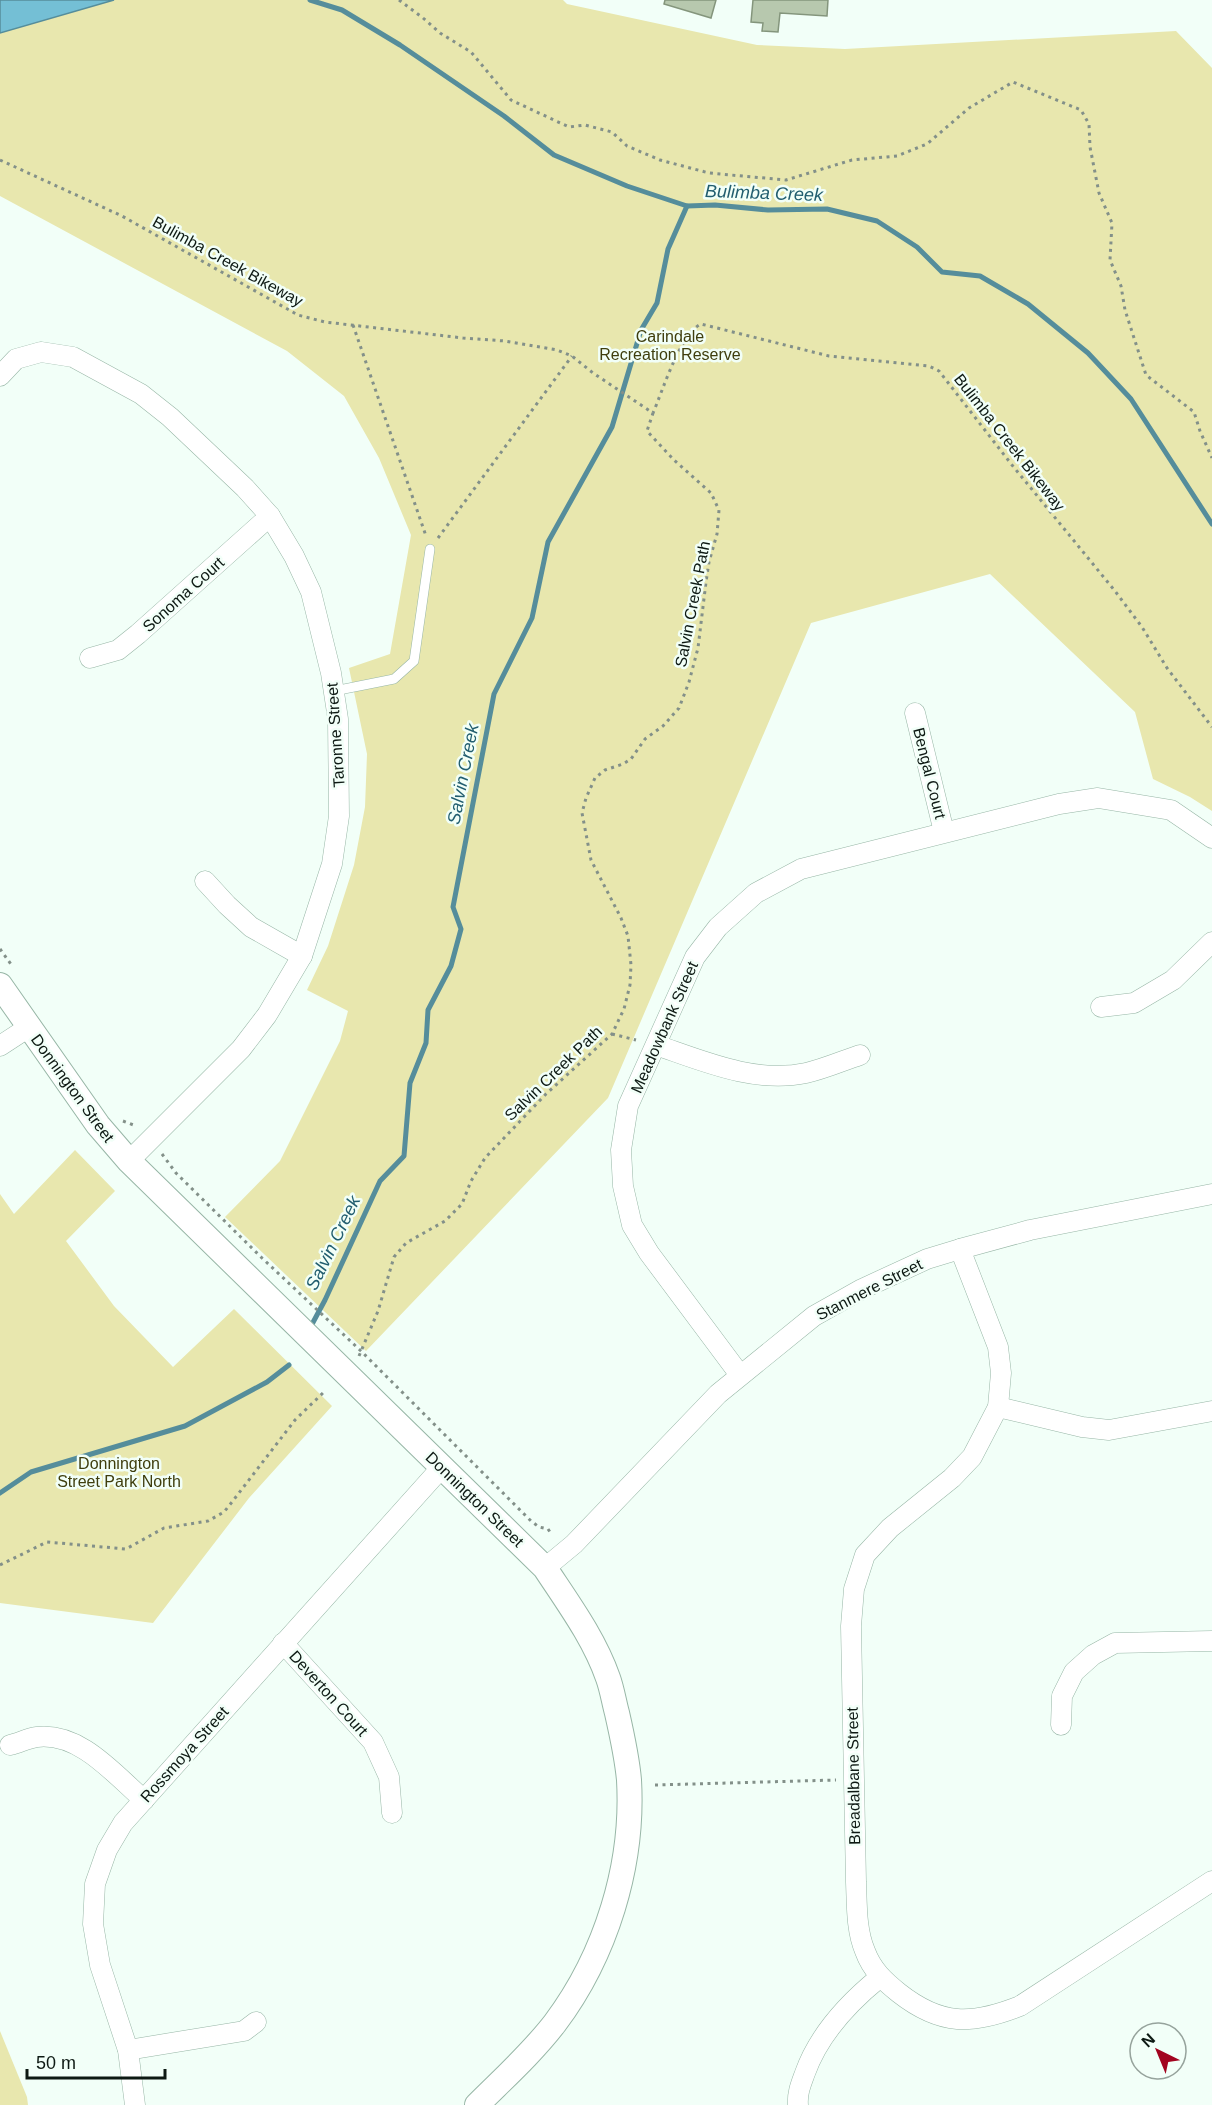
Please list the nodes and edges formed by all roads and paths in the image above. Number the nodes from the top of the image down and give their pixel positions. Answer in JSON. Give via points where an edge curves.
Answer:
{"nodes":[{"id":1,"x":399,"y":0,"type":"edge"},
{"id":2,"x":0,"y":160,"type":"edge"},
{"id":3,"x":353,"y":325,"type":"junction"},
{"id":4,"x":572,"y":356,"type":"junction"},
{"id":5,"x":0,"y":376,"type":"edge"},
{"id":6,"x":653,"y":413,"type":"junction"},
{"id":7,"x":1212,"y":458,"type":"edge"},
{"id":8,"x":270,"y":516,"type":"junction"},
{"id":9,"x":430,"y":549,"type":"junction"},
{"id":10,"x":90,"y":658,"type":"dead end"},
{"id":11,"x":334,"y":691,"type":"junction"},
{"id":12,"x":915,"y":713,"type":"dead end"},
{"id":13,"x":1212,"y":727,"type":"edge"},
{"id":14,"x":944,"y":832,"type":"junction"},
{"id":15,"x":1212,"y":838,"type":"edge"},
{"id":16,"x":206,"y":881,"type":"dead end"},
{"id":17,"x":1212,"y":942,"type":"edge"},
{"id":18,"x":302,"y":956,"type":"junction"},
{"id":19,"x":0,"y":985,"type":"edge"},
{"id":20,"x":1101,"y":1007,"type":"dead end"},
{"id":21,"x":28,"y":1027,"type":"junction"},
{"id":22,"x":612,"y":1034,"type":"junction"},
{"id":23,"x":646,"y":1043,"type":"junction"},
{"id":24,"x":0,"y":1046,"type":"edge"},
{"id":25,"x":860,"y":1055,"type":"dead end"},
{"id":26,"x":162,"y":1154,"type":"dead end"},
{"id":27,"x":129,"y":1161,"type":"junction"},
{"id":28,"x":1212,"y":1194,"type":"edge"},
{"id":29,"x":960,"y":1249,"type":"junction"},
{"id":30,"x":362,"y":1351,"type":"junction"},
{"id":31,"x":359,"y":1356,"type":"dead end"},
{"id":32,"x":740,"y":1376,"type":"junction"},
{"id":33,"x":326,"y":1390,"type":"dead end"},
{"id":34,"x":998,"y":1407,"type":"junction"},
{"id":35,"x":1212,"y":1411,"type":"edge"},
{"id":36,"x":442,"y":1467,"type":"junction"},
{"id":37,"x":550,"y":1532,"type":"dead end"},
{"id":38,"x":0,"y":1565,"type":"edge"},
{"id":39,"x":545,"y":1568,"type":"junction"},
{"id":40,"x":1212,"y":1641,"type":"edge"},
{"id":41,"x":283,"y":1643,"type":"junction"},
{"id":42,"x":1061,"y":1725,"type":"dead end"},
{"id":43,"x":10,"y":1745,"type":"dead end"},
{"id":44,"x":853,"y":1779,"type":"junction"},
{"id":45,"x":655,"y":1785,"type":"dead end"},
{"id":46,"x":144,"y":1800,"type":"junction"},
{"id":47,"x":392,"y":1813,"type":"dead end"},
{"id":48,"x":1212,"y":1881,"type":"edge"},
{"id":49,"x":879,"y":1978,"type":"junction"},
{"id":50,"x":256,"y":2022,"type":"dead end"},
{"id":51,"x":128,"y":2050,"type":"junction"},
{"id":52,"x":135,"y":2105,"type":"edge"},
{"id":53,"x":477,"y":2105,"type":"edge"},
{"id":54,"x":798,"y":2105,"type":"edge"}],
"edges":[{"from":1,"to":7,"type":"path","via":[[471,52],[511,100],[569,127],[585,125],[612,132],[627,146],[660,160],[709,173],[786,180],[852,160],[897,156],[927,144],[969,108],[1013,82],[1081,110],[1089,124],[1099,193],[1112,223],[1110,260],[1146,375],[1194,412]]},
{"from":2,"to":3,"type":"path","name":"Bulimba Creek Bikeway","via":[[122,216],[298,315]]},
{"from":3,"to":4,"type":"path","name":"Bulimba Creek Bikeway","via":[[505,341]]},
{"from":3,"to":9,"type":"path"},
{"from":4,"to":6,"type":"path","name":"Bulimba Creek Bikeway"},
{"from":4,"to":9,"type":"path"},
{"from":5,"to":8,"type":"street","name":"Taronne Street","via":[[16,359],[41,352],[73,357],[101,371],[141,394],[170,417],[246,488]]},
{"from":6,"to":13,"type":"path","name":"Bulimba Creek Bikeway","via":[[681,345],[701,324],[829,356],[929,366],[939,371],[1115,591]]},
{"from":6,"to":22,"type":"path","name":"Salvin Creek Path","via":[[647,431],[711,493],[719,510],[698,648],[679,708],[645,739],[631,759],[595,778],[582,813],[591,860],[621,918],[629,946],[630,985]]},
{"from":8,"to":10,"type":"street","name":"Sonoma Court","via":[[118,650]]},
{"from":8,"to":11,"type":"street","name":"Taronne Street","via":[[311,592]]},
{"from":9,"to":11,"type":"lane","via":[[414,661],[394,679]]},
{"from":11,"to":18,"type":"street","name":"Taronne Street","via":[[339,816],[332,864]]},
{"from":12,"to":14,"type":"street","name":"Bengal Court"},
{"from":14,"to":15,"type":"street","name":"Meadowbank Street","via":[[1098,798],[1171,810]]},
{"from":14,"to":23,"type":"street","name":"Meadowbank Street","via":[[801,869],[756,893],[718,927],[695,957]]},
{"from":16,"to":18,"type":"street","via":[[251,927]]},
{"from":17,"to":20,"type":"street","via":[[1173,980],[1134,1003]]},
{"from":18,"to":27,"type":"street","name":"Taronne Street","via":[[267,1015],[240,1049]]},
{"from":19,"to":21,"type":"street","name":"Donnington Street"},
{"from":21,"to":24,"type":"street"},
{"from":21,"to":27,"type":"street","name":"Donnington Street","via":[[98,1125]]},
{"from":22,"to":23,"type":"path"},
{"from":22,"to":30,"type":"path","name":"Salvin Creek Path","via":[[502,1138],[471,1181],[462,1204],[394,1257]]},
{"from":23,"to":25,"type":"street","via":[[764,1075],[805,1073]]},
{"from":23,"to":32,"type":"street","name":"Meadowbank Street","via":[[628,1106],[621,1150],[623,1186],[632,1225]]},
{"from":26,"to":30,"type":"path","via":[[176,1173],[262,1258]]},
{"from":27,"to":36,"type":"street","name":"Donnington Street"},
{"from":28,"to":29,"type":"street","name":"Stanmere Street","via":[[1030,1230]]},
{"from":29,"to":32,"type":"street","name":"Stanmere Street","via":[[918,1263],[814,1316]]},
{"from":29,"to":34,"type":"street","name":"Breadalbane Street","via":[[998,1347]]},
{"from":30,"to":31,"type":"path","name":"Salvin Creek Path"},
{"from":30,"to":37,"type":"path","via":[[531,1521]]},
{"from":32,"to":39,"type":"street","name":"Stanmere Street","via":[[574,1544]]},
{"from":33,"to":38,"type":"path","via":[[294,1420],[224,1512],[208,1521],[164,1528],[126,1549],[47,1542]]},
{"from":34,"to":35,"type":"street","via":[[1109,1430]]},
{"from":34,"to":44,"type":"street","name":"Breadalbane Street","via":[[972,1457],[890,1528],[865,1555],[854,1589],[851,1626]]},
{"from":36,"to":39,"type":"street","name":"Donnington Street"},
{"from":36,"to":41,"type":"street","name":"Rossmoya Street"},
{"from":39,"to":53,"type":"street","name":"Donnington Street","via":[[573,1610],[608,1678],[629,1780],[623,1869],[608,1925],[583,1979],[555,2023]]},
{"from":40,"to":42,"type":"street","via":[[1115,1643],[1093,1654],[1074,1672],[1062,1696]]},
{"from":41,"to":46,"type":"street","name":"Rossmoya Street"},
{"from":41,"to":47,"type":"street","name":"Deverton Court","via":[[373,1742],[389,1777]]},
{"from":43,"to":46,"type":"street","via":[[38,1737],[64,1738],[81,1746]]},
{"from":44,"to":45,"type":"path"},
{"from":44,"to":49,"type":"street","name":"Breadalbane Street","via":[[858,1919],[864,1950]]},
{"from":46,"to":51,"type":"street","name":"Rossmoya Street","via":[[123,1822],[107,1850],[95,1884],[93,1924],[100,1965]]},
{"from":48,"to":49,"type":"street","name":"Breadalbane Street","via":[[1020,2006],[997,2015],[967,2020],[940,2017],[914,2005]]},
{"from":49,"to":54,"type":"street","via":[[825,2033],[812,2054],[797,2096]]},
{"from":50,"to":51,"type":"street","via":[[244,2031]]},
{"from":51,"to":52,"type":"street","name":"Rossmoya Street"}]}
